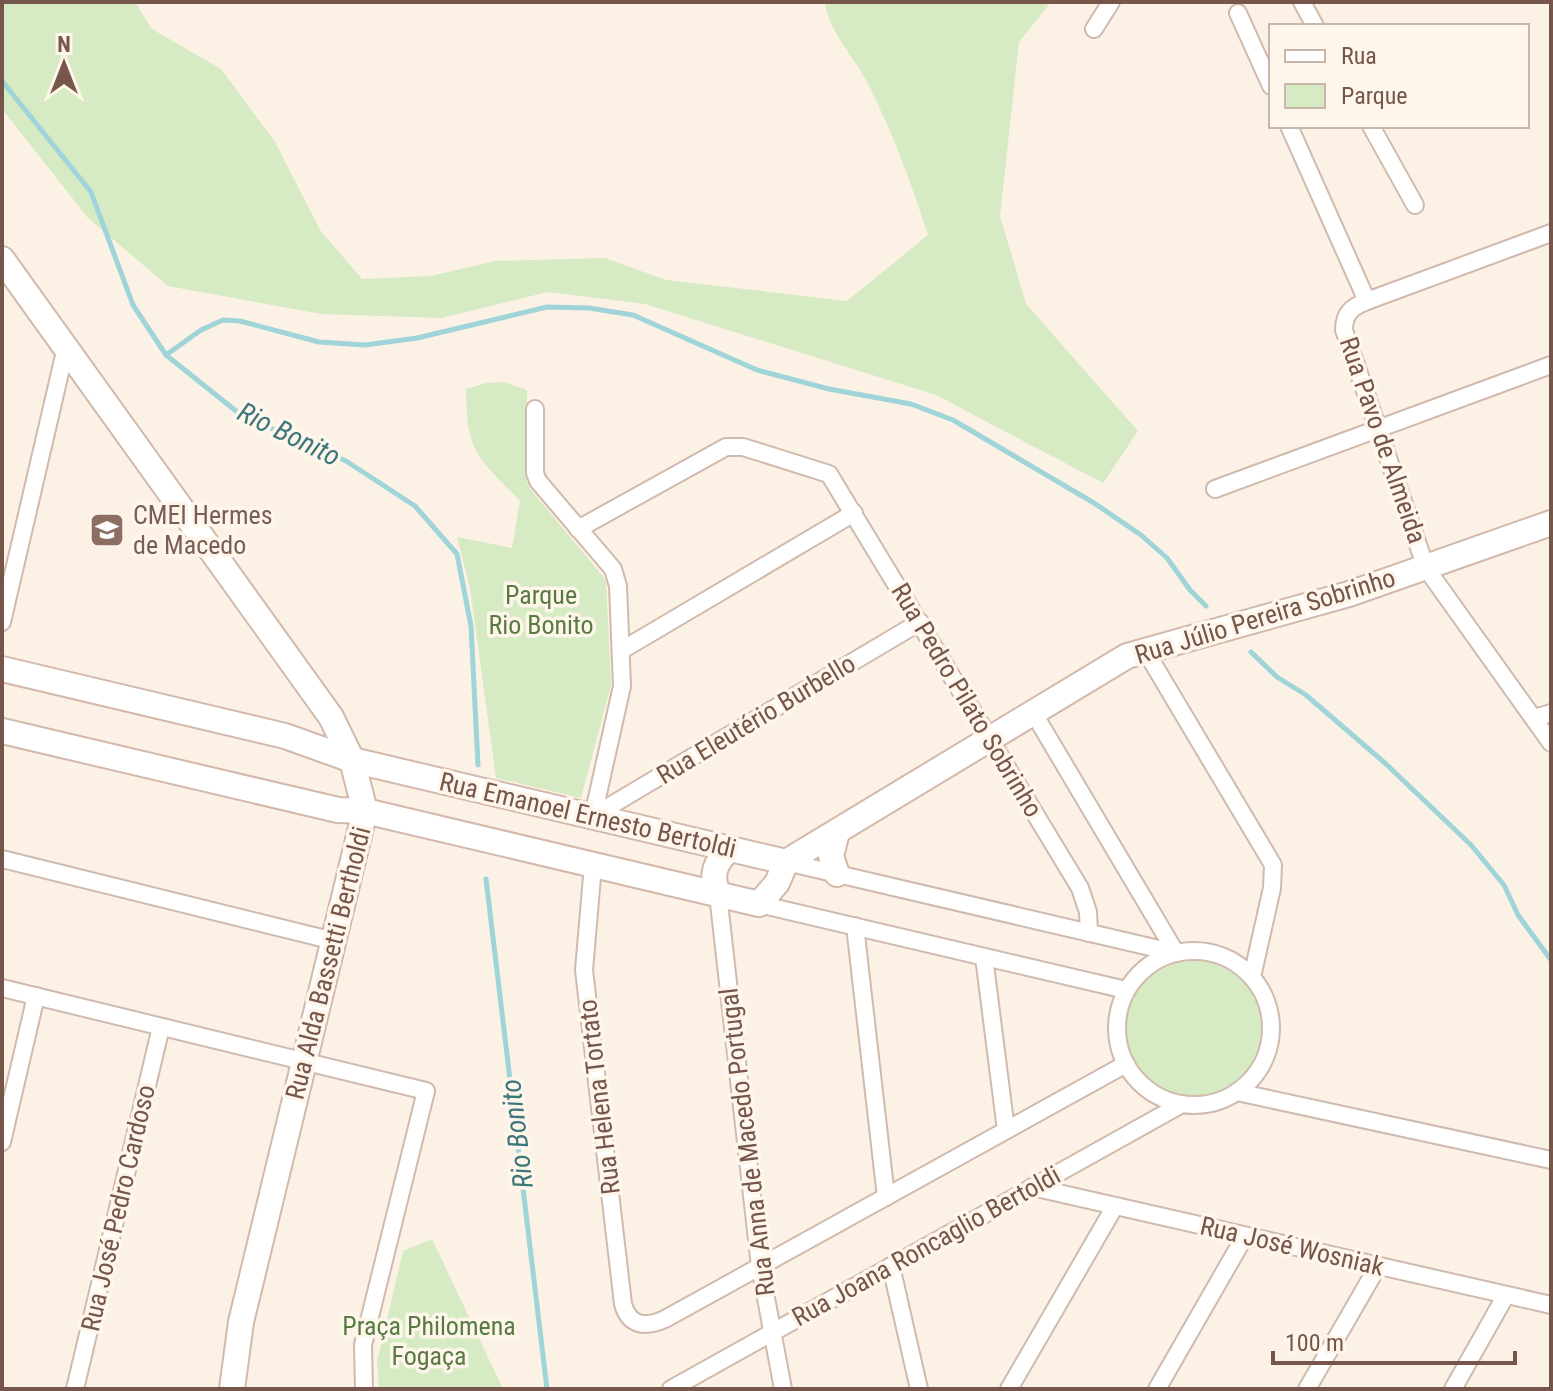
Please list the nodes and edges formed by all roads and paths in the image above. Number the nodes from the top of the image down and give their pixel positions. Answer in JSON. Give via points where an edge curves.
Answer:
{"nodes":[{"id":1,"x":1111,"y":2,"type":"edge"},
{"id":2,"x":1302,"y":2,"type":"edge"},
{"id":3,"x":1238,"y":13,"type":"dead end"},
{"id":4,"x":1314,"y":24,"type":"edge"},
{"id":5,"x":1094,"y":29,"type":"dead end"},
{"id":6,"x":1269,"y":82,"type":"edge"},
{"id":7,"x":1290,"y":128,"type":"edge"},
{"id":8,"x":1372,"y":128,"type":"edge"},
{"id":9,"x":1415,"y":205,"type":"dead end"},
{"id":10,"x":1551,"y":233,"type":"edge"},
{"id":11,"x":2,"y":259,"type":"edge"},
{"id":12,"x":1367,"y":301,"type":"junction"},
{"id":13,"x":66,"y":347,"type":"junction"},
{"id":14,"x":1551,"y":365,"type":"edge"},
{"id":15,"x":535,"y":409,"type":"dead end"},
{"id":16,"x":1377,"y":429,"type":"junction"},
{"id":17,"x":1215,"y":489,"type":"dead end"},
{"id":18,"x":854,"y":513,"type":"junction"},
{"id":19,"x":1551,"y":523,"type":"edge"},
{"id":20,"x":578,"y":529,"type":"junction"},
{"id":21,"x":1426,"y":568,"type":"junction"},
{"id":22,"x":2,"y":622,"type":"edge"},
{"id":23,"x":920,"y":622,"type":"junction"},
{"id":24,"x":622,"y":650,"type":"junction"},
{"id":25,"x":1145,"y":650,"type":"junction"},
{"id":26,"x":2,"y":669,"type":"edge"},
{"id":27,"x":1033,"y":712,"type":"junction"},
{"id":28,"x":1543,"y":715,"type":"edge"},
{"id":29,"x":2,"y":731,"type":"edge"},
{"id":30,"x":990,"y":739,"type":"junction"},
{"id":31,"x":1551,"y":743,"type":"edge"},
{"id":32,"x":352,"y":760,"type":"junction"},
{"id":33,"x":365,"y":811,"type":"junction"},
{"id":34,"x":593,"y":816,"type":"junction"},
{"id":35,"x":837,"y":832,"type":"junction"},
{"id":36,"x":729,"y":848,"type":"junction"},
{"id":37,"x":2,"y":859,"type":"edge"},
{"id":38,"x":786,"y":862,"type":"junction"},
{"id":39,"x":593,"y":865,"type":"junction"},
{"id":40,"x":837,"y":874,"type":"junction"},
{"id":41,"x":718,"y":894,"type":"junction"},
{"id":42,"x":759,"y":904,"type":"junction"},
{"id":43,"x":855,"y":926,"type":"junction"},
{"id":44,"x":1089,"y":933,"type":"junction"},
{"id":45,"x":334,"y":941,"type":"junction"},
{"id":46,"x":1176,"y":953,"type":"junction"},
{"id":47,"x":984,"y":957,"type":"junction"},
{"id":48,"x":1252,"y":977,"type":"junction"},
{"id":49,"x":2,"y":988,"type":"edge"},
{"id":50,"x":1126,"y":990,"type":"junction"},
{"id":51,"x":36,"y":996,"type":"junction"},
{"id":52,"x":161,"y":1027,"type":"junction"},
{"id":53,"x":305,"y":1062,"type":"junction"},
{"id":54,"x":1126,"y":1064,"type":"junction"},
{"id":55,"x":1237,"y":1092,"type":"junction"},
{"id":56,"x":1182,"y":1104,"type":"junction"},
{"id":57,"x":1006,"y":1130,"type":"junction"},
{"id":58,"x":2,"y":1142,"type":"edge"},
{"id":59,"x":1551,"y":1160,"type":"edge"},
{"id":60,"x":1032,"y":1187,"type":"junction"},
{"id":61,"x":886,"y":1197,"type":"junction"},
{"id":62,"x":1115,"y":1206,"type":"junction"},
{"id":63,"x":1245,"y":1236,"type":"junction"},
{"id":64,"x":760,"y":1266,"type":"junction"},
{"id":65,"x":891,"y":1266,"type":"junction"},
{"id":66,"x":1378,"y":1266,"type":"junction"},
{"id":67,"x":1506,"y":1295,"type":"junction"},
{"id":68,"x":1551,"y":1305,"type":"edge"},
{"id":69,"x":771,"y":1333,"type":"junction"},
{"id":70,"x":75,"y":1389,"type":"edge"},
{"id":71,"x":232,"y":1389,"type":"edge"},
{"id":72,"x":364,"y":1389,"type":"edge"},
{"id":73,"x":671,"y":1389,"type":"edge"},
{"id":74,"x":783,"y":1389,"type":"edge"},
{"id":75,"x":919,"y":1389,"type":"edge"},
{"id":76,"x":1009,"y":1389,"type":"edge"},
{"id":77,"x":1157,"y":1389,"type":"edge"},
{"id":78,"x":1307,"y":1389,"type":"edge"},
{"id":79,"x":1453,"y":1389,"type":"edge"}],
"edges":[{"from":1,"to":5,"type":"street"},
{"from":2,"to":4,"type":"street"},
{"from":3,"to":6,"type":"street"},
{"from":7,"to":12,"type":"street","name":"Rua Pavo de Almeida"},
{"from":8,"to":9,"type":"street"},
{"from":10,"to":12,"type":"street"},
{"from":11,"to":13,"type":"main road","name":"Rua Alda Bassetti Bertholdi"},
{"from":12,"to":16,"type":"street","name":"Rua Pavo de Almeida","via":[[1351,309],[1344,330]]},
{"from":13,"to":22,"type":"street"},
{"from":13,"to":32,"type":"main road","name":"Rua Alda Bassetti Bertholdi","via":[[331,717]]},
{"from":14,"to":16,"type":"street"},
{"from":15,"to":20,"type":"street","via":[[535,473]]},
{"from":16,"to":17,"type":"street"},
{"from":16,"to":21,"type":"street","name":"Rua Pavo de Almeida"},
{"from":18,"to":20,"type":"street","name":"Rua Pedro Pilato Sobrinho","via":[[829,474],[743,447],[726,447]]},
{"from":18,"to":23,"type":"street","name":"Rua Pedro Pilato Sobrinho"},
{"from":18,"to":24,"type":"street"},
{"from":19,"to":21,"type":"main road","name":"Rua Júlio Pereira Sobrinho"},
{"from":20,"to":24,"type":"street","via":[[616,577]]},
{"from":21,"to":25,"type":"main road","name":"Rua Júlio Pereira Sobrinho"},
{"from":21,"to":28,"type":"street","name":"Rua Pavo de Almeida"},
{"from":23,"to":30,"type":"street","name":"Rua Pedro Pilato Sobrinho"},
{"from":23,"to":34,"type":"street","name":"Rua Eleutério Burbello"},
{"from":24,"to":34,"type":"street","via":[[621,698]]},
{"from":25,"to":27,"type":"main road","name":"Rua Júlio Pereira Sobrinho"},
{"from":25,"to":48,"type":"street","via":[[1273,865]]},
{"from":26,"to":32,"type":"main road","name":"Rua Emanoel Ernesto Bertoldi","via":[[285,736]]},
{"from":27,"to":30,"type":"main road","name":"Rua Júlio Pereira Sobrinho"},
{"from":27,"to":46,"type":"street","name":"Rua Pedro Pilato Sobrinho"},
{"from":28,"to":31,"type":"street","name":"Rua Pavo de Almeida"},
{"from":29,"to":33,"type":"main road","name":"Rua Emanoel Ernesto Bertoldi","via":[[338,810]]},
{"from":30,"to":35,"type":"main road","name":"Rua Júlio Pereira Sobrinho"},
{"from":30,"to":44,"type":"street","name":"Rua Pedro Pilato Sobrinho","via":[[1080,888]]},
{"from":32,"to":33,"type":"main road","name":"Rua Alda Bassetti Bertholdi"},
{"from":32,"to":34,"type":"main road","name":"Rua Emanoel Ernesto Bertoldi"},
{"from":33,"to":39,"type":"main road","name":"Rua Emanoel Ernesto Bertoldi"},
{"from":33,"to":45,"type":"main road","name":"Rua Alda Bassetti Bertholdi"},
{"from":34,"to":36,"type":"main road","name":"Rua Emanoel Ernesto Bertoldi"},
{"from":35,"to":38,"type":"main road","name":"Rua Júlio Pereira Sobrinho"},
{"from":35,"to":40,"type":"main road","via":[[831,856]]},
{"from":36,"to":38,"type":"main road","name":"Rua Emanoel Ernesto Bertoldi"},
{"from":36,"to":41,"type":"main road","via":[[715,866]]},
{"from":37,"to":45,"type":"street"},
{"from":38,"to":40,"type":"street","name":"Rua Emanoel Ernesto Bertoldi"},
{"from":38,"to":42,"type":"main road"},
{"from":39,"to":41,"type":"main road","name":"Rua Emanoel Ernesto Bertoldi"},
{"from":39,"to":64,"type":"street","name":"Rua Helena Tortato","via":[[584,970],[623,1304],[629,1319],[645,1325],[665,1319]]},
{"from":40,"to":44,"type":"street","name":"Rua Emanoel Ernesto Bertoldi"},
{"from":41,"to":42,"type":"main road","name":"Rua Emanoel Ernesto Bertoldi"},
{"from":41,"to":64,"type":"street","name":"Rua Anna de Macedo Portugal"},
{"from":42,"to":43,"type":"street","name":"Rua Emanoel Ernesto Bertoldi"},
{"from":43,"to":47,"type":"street","name":"Rua Emanoel Ernesto Bertoldi"},
{"from":43,"to":61,"type":"street"},
{"from":44,"to":46,"type":"street","name":"Rua Emanoel Ernesto Bertoldi"},
{"from":45,"to":53,"type":"main road","name":"Rua Alda Bassetti Bertholdi"},
{"from":46,"to":48,"type":"street","via":[[1217,954]]},
{"from":46,"to":50,"type":"street","via":[[1139,973]]},
{"from":47,"to":50,"type":"street","name":"Rua Emanoel Ernesto Bertoldi"},
{"from":47,"to":57,"type":"street"},
{"from":48,"to":55,"type":"street","via":[[1271,1016],[1271,1038],[1265,1059]]},
{"from":49,"to":51,"type":"street"},
{"from":50,"to":54,"type":"street","via":[[1117,1040]]},
{"from":51,"to":52,"type":"street"},
{"from":51,"to":58,"type":"street"},
{"from":52,"to":53,"type":"street"},
{"from":52,"to":70,"type":"street","name":"Rua José Pedro Cardoso"},
{"from":53,"to":71,"type":"main road","name":"Rua Alda Bassetti Bertholdi","via":[[239,1333]]},
{"from":53,"to":72,"type":"street","via":[[426,1091],[363,1345]]},
{"from":54,"to":56,"type":"street","via":[[1159,1097]]},
{"from":54,"to":57,"type":"street"},
{"from":55,"to":56,"type":"street","via":[[1201,1105]]},
{"from":55,"to":59,"type":"street"},
{"from":56,"to":60,"type":"street","name":"Rua Joana Roncaglio Bertoldi"},
{"from":57,"to":61,"type":"street"},
{"from":60,"to":62,"type":"street","name":"Rua José Wosniak"},
{"from":60,"to":65,"type":"street","name":"Rua Joana Roncaglio Bertoldi"},
{"from":61,"to":64,"type":"street"},
{"from":62,"to":63,"type":"street","name":"Rua José Wosniak"},
{"from":62,"to":76,"type":"street"},
{"from":63,"to":66,"type":"street","name":"Rua José Wosniak"},
{"from":63,"to":77,"type":"street"},
{"from":64,"to":69,"type":"street","name":"Rua Anna de Macedo Portugal"},
{"from":65,"to":69,"type":"street","name":"Rua Joana Roncaglio Bertoldi"},
{"from":65,"to":75,"type":"street"},
{"from":66,"to":67,"type":"street","name":"Rua José Wosniak"},
{"from":66,"to":78,"type":"street"},
{"from":67,"to":68,"type":"street","name":"Rua José Wosniak"},
{"from":67,"to":79,"type":"street"},
{"from":69,"to":73,"type":"street","name":"Rua Joana Roncaglio Bertoldi"},
{"from":69,"to":74,"type":"street","name":"Rua Anna de Macedo Portugal"}]}
